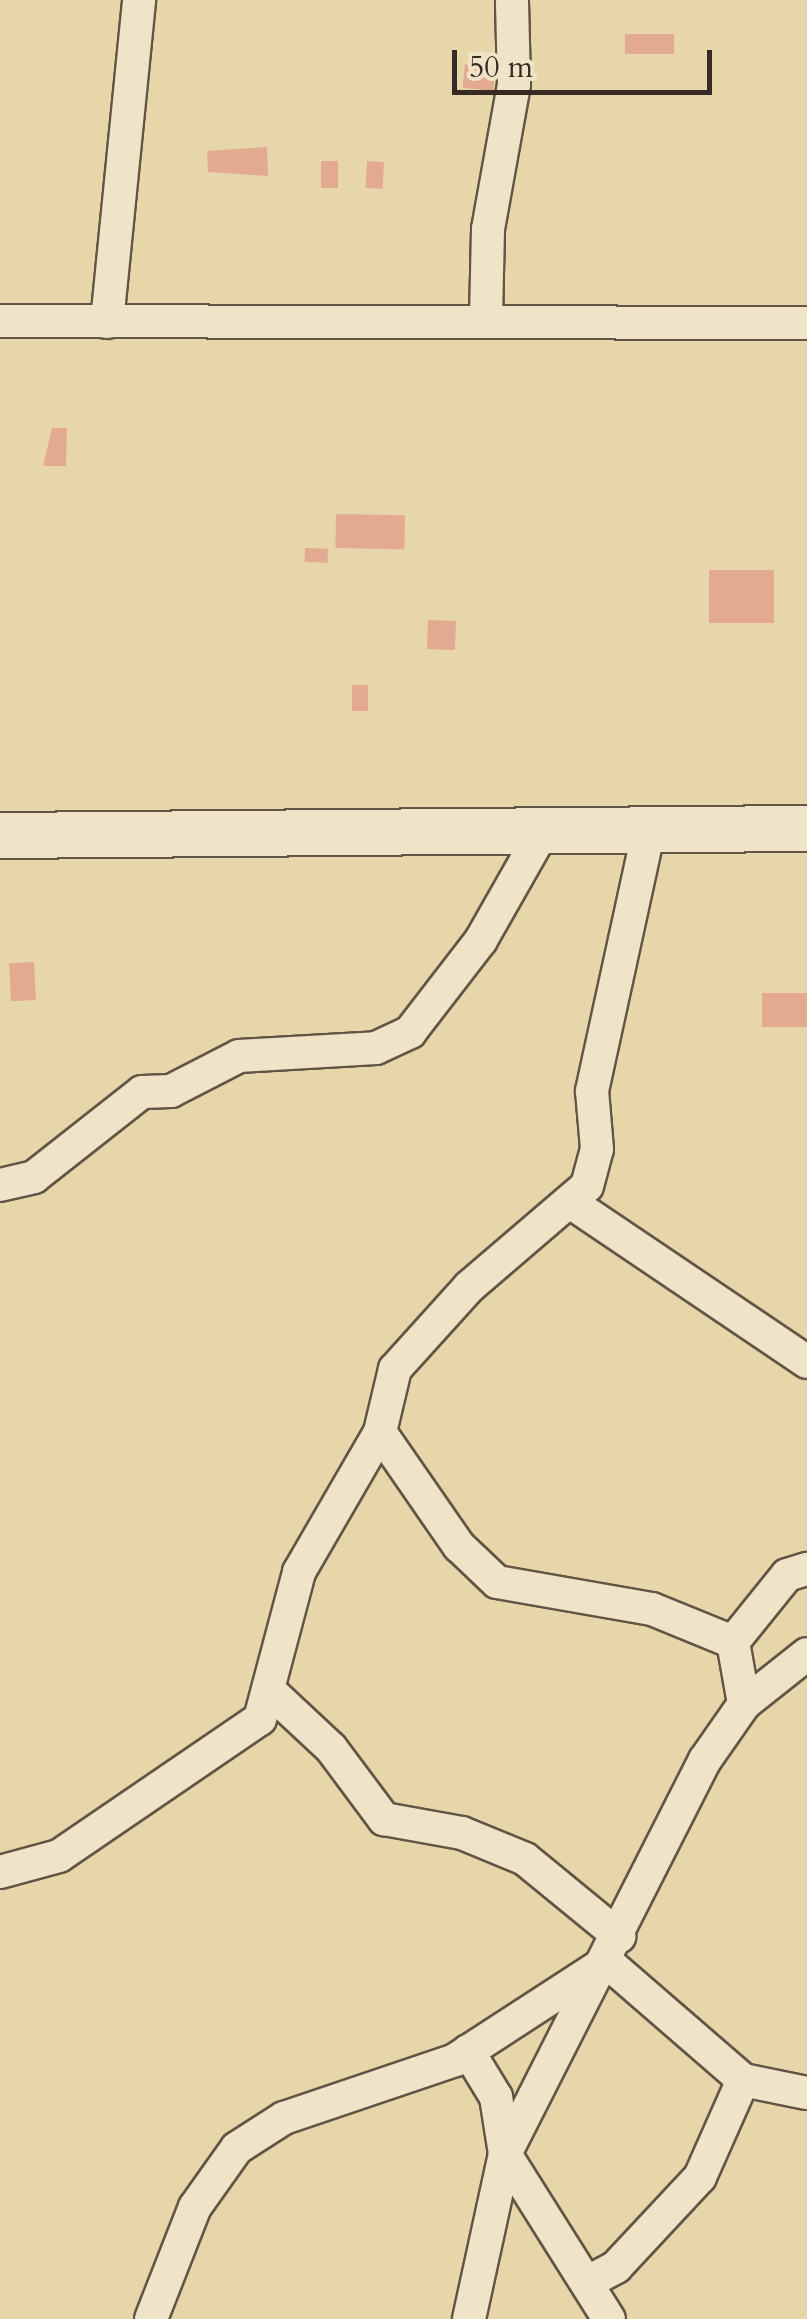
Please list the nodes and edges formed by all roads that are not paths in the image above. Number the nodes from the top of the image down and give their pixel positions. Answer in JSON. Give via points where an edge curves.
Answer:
{"nodes":[{"id":1,"x":140,"y":0,"type":"edge"},
{"id":2,"x":512,"y":0,"type":"edge"},
{"id":3,"x":486,"y":318,"type":"junction"},
{"id":4,"x":0,"y":321,"type":"edge"},
{"id":5,"x":106,"y":322,"type":"junction"},
{"id":6,"x":807,"y":324,"type":"edge"},
{"id":7,"x":807,"y":828,"type":"edge"},
{"id":8,"x":543,"y":830,"type":"junction"},
{"id":9,"x":649,"y":830,"type":"junction"},
{"id":10,"x":0,"y":835,"type":"edge"},
{"id":11,"x":0,"y":1185,"type":"edge"},
{"id":12,"x":570,"y":1202,"type":"junction"},
{"id":13,"x":807,"y":1362,"type":"edge"},
{"id":14,"x":380,"y":1432,"type":"junction"},
{"id":15,"x":807,"y":1569,"type":"edge"},
{"id":16,"x":733,"y":1642,"type":"junction"},
{"id":17,"x":807,"y":1654,"type":"edge"},
{"id":18,"x":273,"y":1694,"type":"junction"},
{"id":19,"x":744,"y":1704,"type":"junction"},
{"id":20,"x":0,"y":1872,"type":"edge"},
{"id":21,"x":613,"y":1949,"type":"junction"},
{"id":22,"x":468,"y":2051,"type":"junction"},
{"id":23,"x":743,"y":2080,"type":"junction"},
{"id":24,"x":807,"y":2093,"type":"edge"},
{"id":25,"x":505,"y":2154,"type":"junction"},
{"id":26,"x":590,"y":2281,"type":"junction"},
{"id":27,"x":151,"y":2319,"type":"edge"},
{"id":28,"x":470,"y":2319,"type":"edge"},
{"id":29,"x":609,"y":2319,"type":"edge"}],
"edges":[{"from":1,"to":5,"type":"street"},
{"from":2,"to":3,"type":"street","via":[[514,84],[488,229]]},
{"from":3,"to":5,"type":"street"},
{"from":3,"to":6,"type":"street"},
{"from":4,"to":5,"type":"street"},
{"from":7,"to":9,"type":"main road"},
{"from":8,"to":9,"type":"main road"},
{"from":8,"to":10,"type":"main road"},
{"from":8,"to":11,"type":"street","via":[[482,940],[410,1032],[376,1048],[239,1056],[171,1090],[142,1092],[48,1168]]},
{"from":9,"to":12,"type":"street","via":[[592,1091],[596,1165]]},
{"from":12,"to":13,"type":"street"},
{"from":12,"to":14,"type":"street","via":[[410,1345]]},
{"from":14,"to":16,"type":"street","via":[[459,1546],[497,1582],[652,1609]]},
{"from":14,"to":18,"type":"street","via":[[299,1572]]},
{"from":15,"to":16,"type":"street","via":[[787,1576]]},
{"from":16,"to":19,"type":"street"},
{"from":17,"to":19,"type":"street"},
{"from":18,"to":20,"type":"street","via":[[239,1741],[59,1856]]},
{"from":18,"to":21,"type":"street","via":[[331,1748],[384,1820],[462,1832],[525,1859]]},
{"from":19,"to":21,"type":"street","via":[[705,1760]]},
{"from":21,"to":22,"type":"street"},
{"from":21,"to":23,"type":"street"},
{"from":21,"to":25,"type":"street"},
{"from":22,"to":25,"type":"street","via":[[496,2097]]},
{"from":22,"to":27,"type":"street","via":[[284,2118],[236,2148],[195,2207]]},
{"from":23,"to":24,"type":"street"},
{"from":23,"to":26,"type":"street","via":[[700,2177],[616,2266]]},
{"from":25,"to":26,"type":"street"},
{"from":25,"to":28,"type":"street"},
{"from":26,"to":29,"type":"street"}]}
